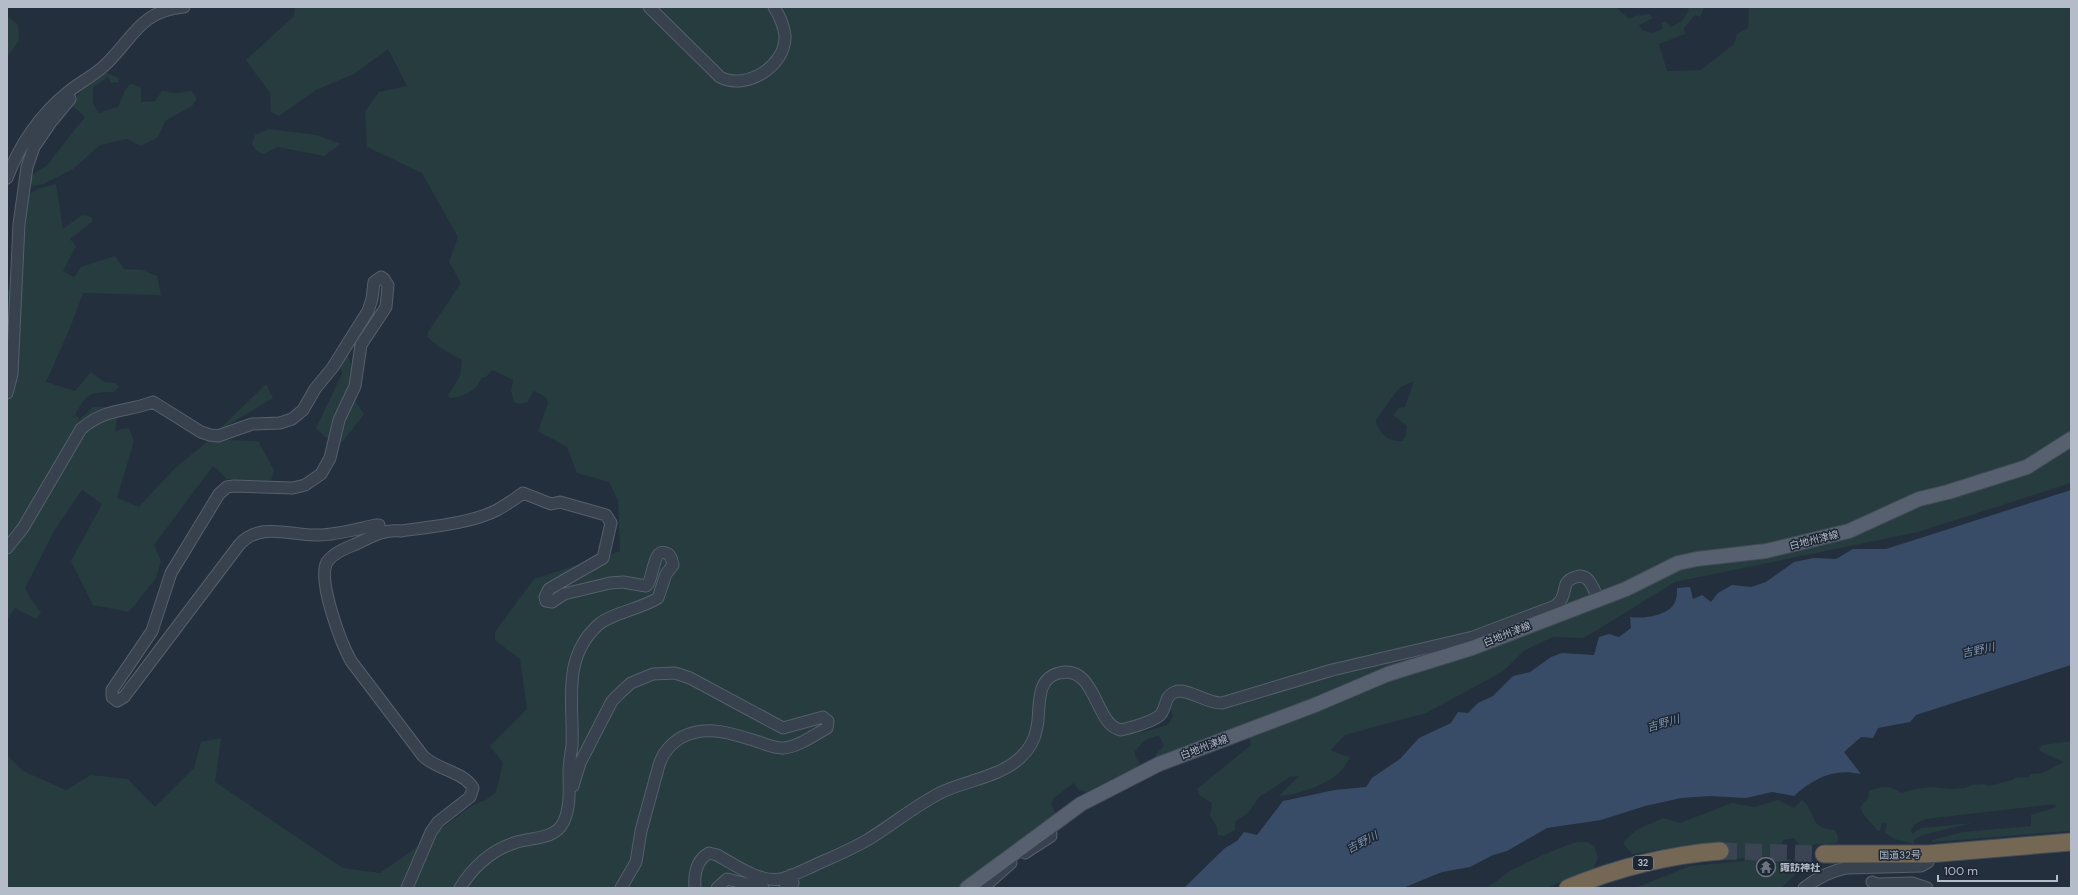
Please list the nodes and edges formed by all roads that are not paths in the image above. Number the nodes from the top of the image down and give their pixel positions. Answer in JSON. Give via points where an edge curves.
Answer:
{"nodes":[{"id":1,"x":184,"y":7,"type":"edge"},
{"id":2,"x":649,"y":7,"type":"edge"},
{"id":3,"x":774,"y":7,"type":"edge"},
{"id":4,"x":67,"y":93,"type":"junction"},
{"id":5,"x":7,"y":178,"type":"edge"},
{"id":6,"x":7,"y":393,"type":"edge"},
{"id":7,"x":2071,"y":440,"type":"edge"},
{"id":8,"x":380,"y":532,"type":"junction"},
{"id":9,"x":7,"y":548,"type":"edge"},
{"id":10,"x":1598,"y":599,"type":"junction"},
{"id":11,"x":569,"y":796,"type":"junction"},
{"id":12,"x":1050,"y":825,"type":"junction"},
{"id":13,"x":2071,"y":842,"type":"edge"},
{"id":14,"x":1720,"y":851,"type":"tunnel mouth"},
{"id":15,"x":1824,"y":854,"type":"tunnel mouth"},
{"id":16,"x":1928,"y":854,"type":"junction"},
{"id":17,"x":791,"y":875,"type":"junction"},
{"id":18,"x":1872,"y":882,"type":"dead end"},
{"id":19,"x":407,"y":888,"type":"edge"},
{"id":20,"x":460,"y":888,"type":"edge"},
{"id":21,"x":621,"y":888,"type":"edge"},
{"id":22,"x":695,"y":888,"type":"edge"},
{"id":23,"x":717,"y":888,"type":"edge"},
{"id":24,"x":763,"y":888,"type":"edge"},
{"id":25,"x":785,"y":888,"type":"edge"},
{"id":26,"x":967,"y":888,"type":"edge"},
{"id":27,"x":983,"y":888,"type":"edge"},
{"id":28,"x":1568,"y":888,"type":"edge"},
{"id":29,"x":1804,"y":888,"type":"edge"},
{"id":30,"x":1927,"y":888,"type":"edge"}],
"edges":[{"from":1,"to":4,"type":"street","via":[[164,10],[150,16],[135,30],[120,52]]},
{"from":2,"to":3,"type":"street","via":[[720,77],[737,81],[760,76],[781,52],[785,36]]},
{"from":4,"to":5,"type":"street","via":[[26,139],[15,156]]},
{"from":4,"to":6,"type":"street","via":[[70,99],[50,122],[34,147],[27,167],[20,224],[12,374]]},
{"from":7,"to":10,"type":"main road","name":"白地州津線","via":[[2021,469],[1919,499],[1849,531],[1766,551],[1678,563]]},
{"from":8,"to":9,"type":"street","via":[[376,525],[317,535],[268,531],[251,534],[239,545],[124,697],[117,701],[112,697],[112,690],[152,631],[178,560],[219,494],[227,487],[234,486],[282,489],[305,485],[314,480],[327,466],[339,420],[355,386],[361,345],[386,307],[388,285],[381,277],[374,282],[368,311],[298,416],[280,423],[252,424],[218,436],[201,432],[153,402],[107,413],[91,420],[81,429],[23,528]]},
{"from":8,"to":11,"type":"street","via":[[453,523],[487,514],[524,493],[551,504],[560,502],[603,512],[611,523],[603,558],[549,589],[545,597],[549,602],[564,594],[610,583],[623,582],[646,586],[652,578],[654,560],[659,554],[664,553],[672,559],[673,565],[666,574],[658,598],[598,625],[582,645],[576,658],[571,679],[572,745]]},
{"from":8,"to":19,"type":"street","via":[[337,553],[324,568],[325,587],[343,644],[351,661],[423,756],[433,764],[466,780],[474,790],[470,797],[435,827]]},
{"from":10,"to":12,"type":"main road","name":"白地州津線","via":[[1472,648],[1388,674],[1315,705],[1158,764],[1086,801]]},
{"from":10,"to":17,"type":"street","via":[[1587,579],[1574,577],[1566,584],[1561,601],[1555,606],[1473,637],[1332,670],[1222,703],[1210,702],[1186,692],[1176,691],[1168,696],[1158,717],[1121,730],[1115,729],[1107,720],[1083,680],[1071,674],[1059,673],[1051,676],[1040,693],[1038,727],[1029,748],[1020,758],[1006,768],[938,794],[855,847]]},
{"from":11,"to":20,"type":"street","via":[[566,815],[558,830],[551,835],[515,842],[497,850],[478,864]]},
{"from":11,"to":21,"type":"street","via":[[580,764],[612,701],[631,683],[653,674],[675,673],[695,680],[783,728],[823,717],[828,722],[827,728],[788,747],[773,747],[734,734],[705,730],[683,736],[672,744],[662,756],[659,765],[641,830],[636,862]]},
{"from":12,"to":26,"type":"main road","name":"白地州津線"},
{"from":12,"to":27,"type":"street","via":[[1051,836],[1008,865]]},
{"from":13,"to":16,"type":"highway","name":"国道32号"},
{"from":14,"to":28,"type":"highway","number":"32","via":[[1673,856],[1647,862]]},
{"from":15,"to":16,"type":"highway","name":"国道32号"},
{"from":16,"to":29,"type":"street","via":[[1928,862],[1921,866],[1835,870],[1817,878]]},
{"from":17,"to":22,"type":"street","via":[[781,879],[764,878],[709,853],[697,867],[694,875]]},
{"from":17,"to":25,"type":"street","via":[[793,883]]},
{"from":18,"to":30,"type":"street","via":[[1912,883]]},
{"from":23,"to":24,"type":"street","via":[[727,879]]}]}
